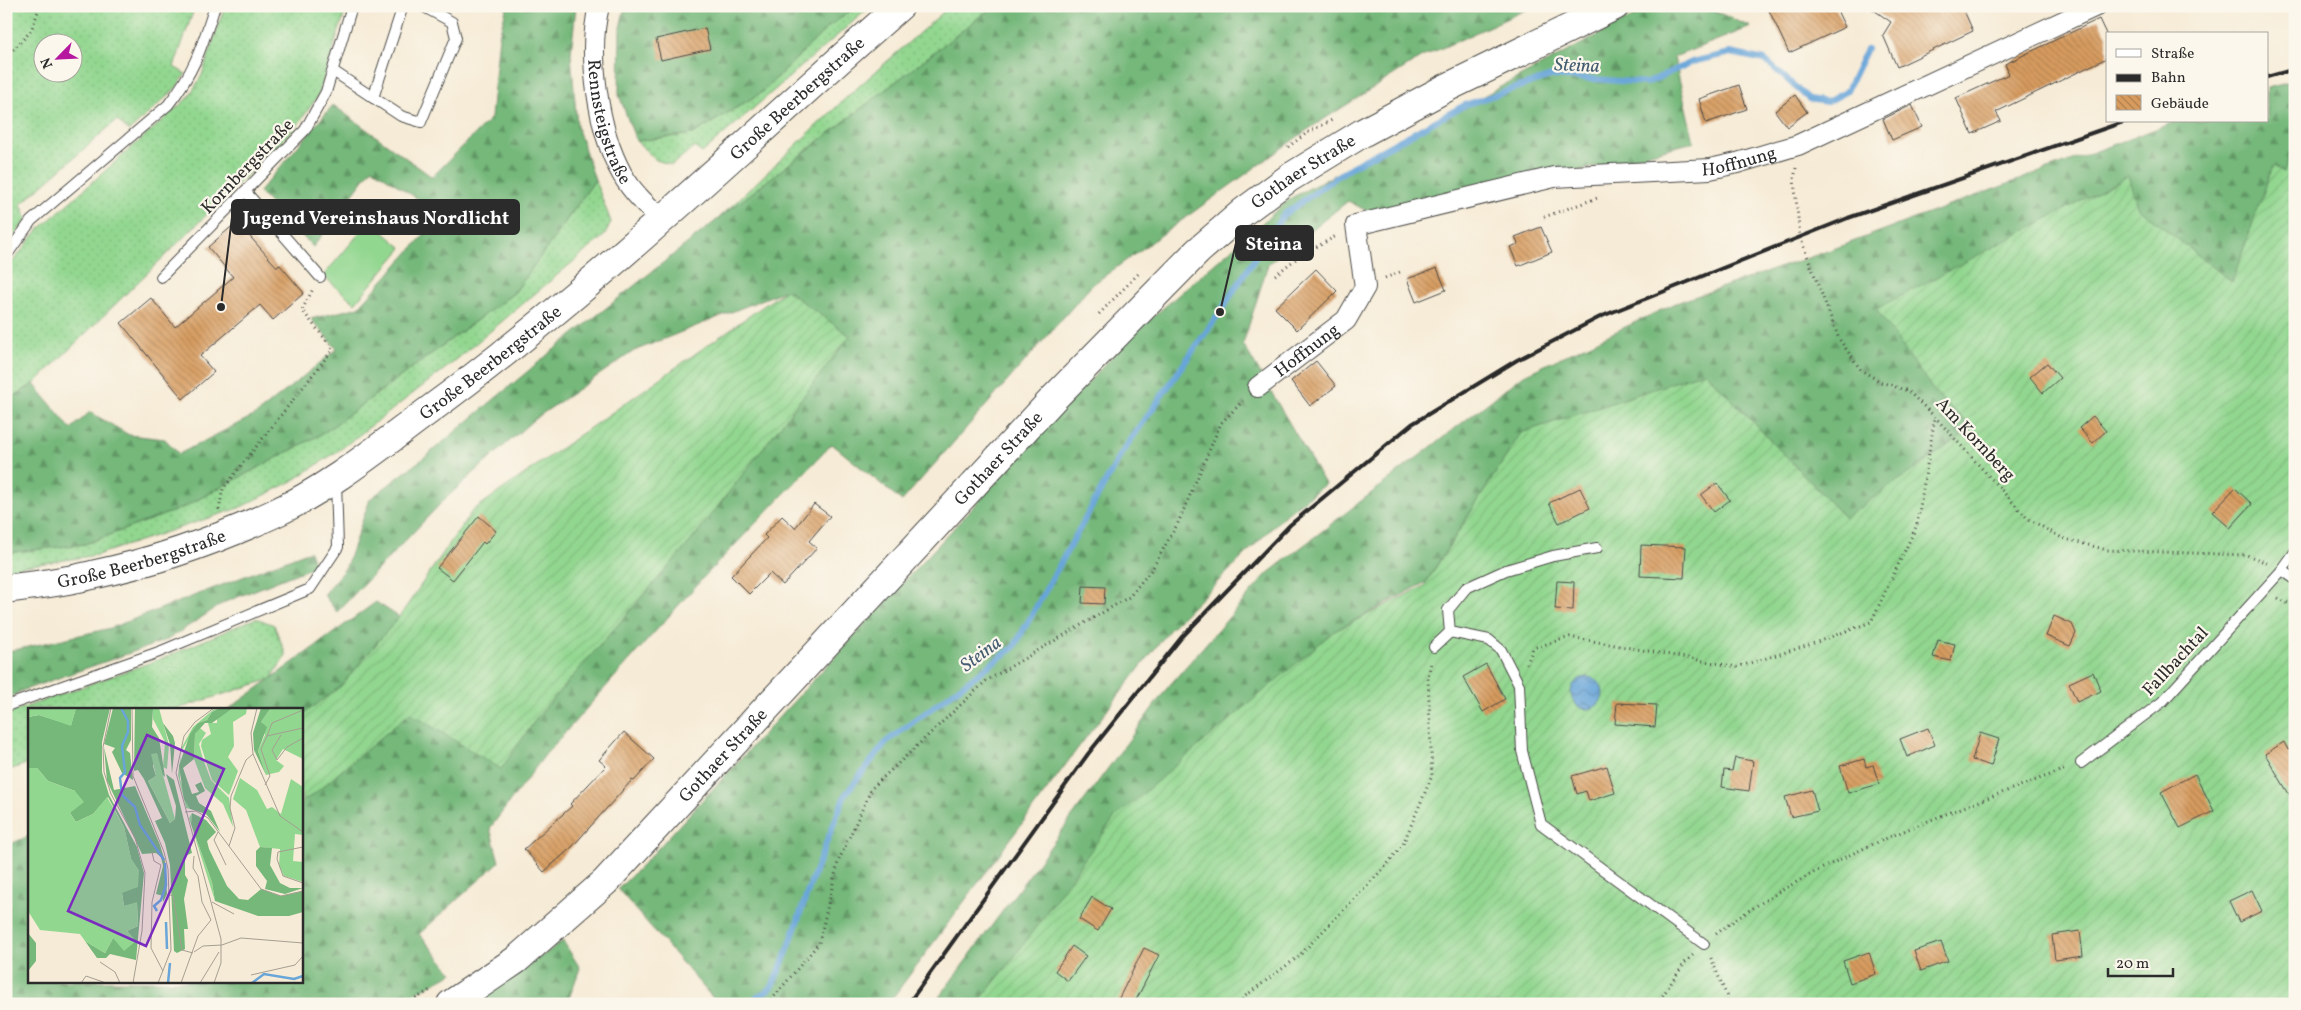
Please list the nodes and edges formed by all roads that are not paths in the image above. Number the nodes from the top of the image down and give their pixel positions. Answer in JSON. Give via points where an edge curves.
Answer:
{"nodes":[{"id":1,"x":215,"y":6,"type":"edge"},
{"id":2,"x":352,"y":6,"type":"edge"},
{"id":3,"x":599,"y":6,"type":"edge"},
{"id":4,"x":900,"y":6,"type":"edge"},
{"id":5,"x":1615,"y":6,"type":"edge"},
{"id":6,"x":2096,"y":6,"type":"edge"},
{"id":7,"x":426,"y":8,"type":"dead end"},
{"id":8,"x":401,"y":12,"type":"dead end"},
{"id":9,"x":333,"y":72,"type":"junction"},
{"id":10,"x":373,"y":98,"type":"junction"},
{"id":11,"x":245,"y":191,"type":"junction"},
{"id":12,"x":662,"y":220,"type":"junction"},
{"id":13,"x":6,"y":256,"type":"edge"},
{"id":14,"x":161,"y":277,"type":"dead end"},
{"id":15,"x":320,"y":277,"type":"road end"},
{"id":16,"x":1258,"y":387,"type":"road end"},
{"id":17,"x":336,"y":478,"type":"junction"},
{"id":18,"x":1597,"y":548,"type":"dead end"},
{"id":19,"x":2295,"y":552,"type":"edge"},
{"id":20,"x":2282,"y":570,"type":"junction"},
{"id":21,"x":2295,"y":579,"type":"edge"},
{"id":22,"x":6,"y":589,"type":"edge"},
{"id":23,"x":1450,"y":632,"type":"junction"},
{"id":24,"x":1434,"y":647,"type":"road end"},
{"id":25,"x":6,"y":706,"type":"edge"},
{"id":26,"x":2081,"y":763,"type":"road end"},
{"id":27,"x":1704,"y":944,"type":"road end"},
{"id":28,"x":451,"y":1004,"type":"edge"}],
"edges":[{"from":1,"to":13,"type":"lane","via":[[196,61],[186,82],[168,105],[31,221]]},
{"from":2,"to":9,"type":"lane","name":"Kornbergstraße"},
{"from":3,"to":12,"type":"street","name":"Rennsteigstraße","via":[[595,22],[597,102],[622,175],[639,198]]},
{"from":4,"to":12,"type":"main road","name":"Große Beerbergstraße"},
{"from":5,"to":28,"type":"main road","name":"Gothaer Straße","via":[[1444,89],[1364,132],[1289,178],[1235,219],[1198,251],[1018,435],[605,882],[516,960]]},
{"from":6,"to":16,"type":"street","name":"Hoffnung","via":[[1798,145],[1710,169],[1554,177],[1356,225],[1365,287],[1346,320]]},
{"from":7,"to":10,"type":"lane","via":[[452,22],[456,38],[421,122],[401,116]]},
{"from":8,"to":10,"type":"lane"},
{"from":9,"to":10,"type":"lane"},
{"from":9,"to":11,"type":"lane","name":"Kornbergstraße","via":[[305,130]]},
{"from":11,"to":14,"type":"lane","name":"Kornbergstraße"},
{"from":11,"to":15,"type":"lane"},
{"from":12,"to":17,"type":"main road","name":"Große Beerbergstraße","via":[[456,391]]},
{"from":17,"to":22,"type":"main road","name":"Große Beerbergstraße","via":[[274,514],[214,538],[93,575]]},
{"from":17,"to":25,"type":"lane","via":[[338,547],[310,589],[159,652]]},
{"from":18,"to":23,"type":"lane","via":[[1553,556],[1506,570],[1466,588],[1448,610]]},
{"from":19,"to":20,"type":"lane","name":"Fallbachtal"},
{"from":20,"to":21,"type":"lane"},
{"from":20,"to":26,"type":"lane","name":"Fallbachtal","via":[[2162,702]]},
{"from":23,"to":24,"type":"lane"},
{"from":23,"to":27,"type":"lane","via":[[1489,640],[1501,650],[1519,685],[1522,750],[1541,824]]}]}
